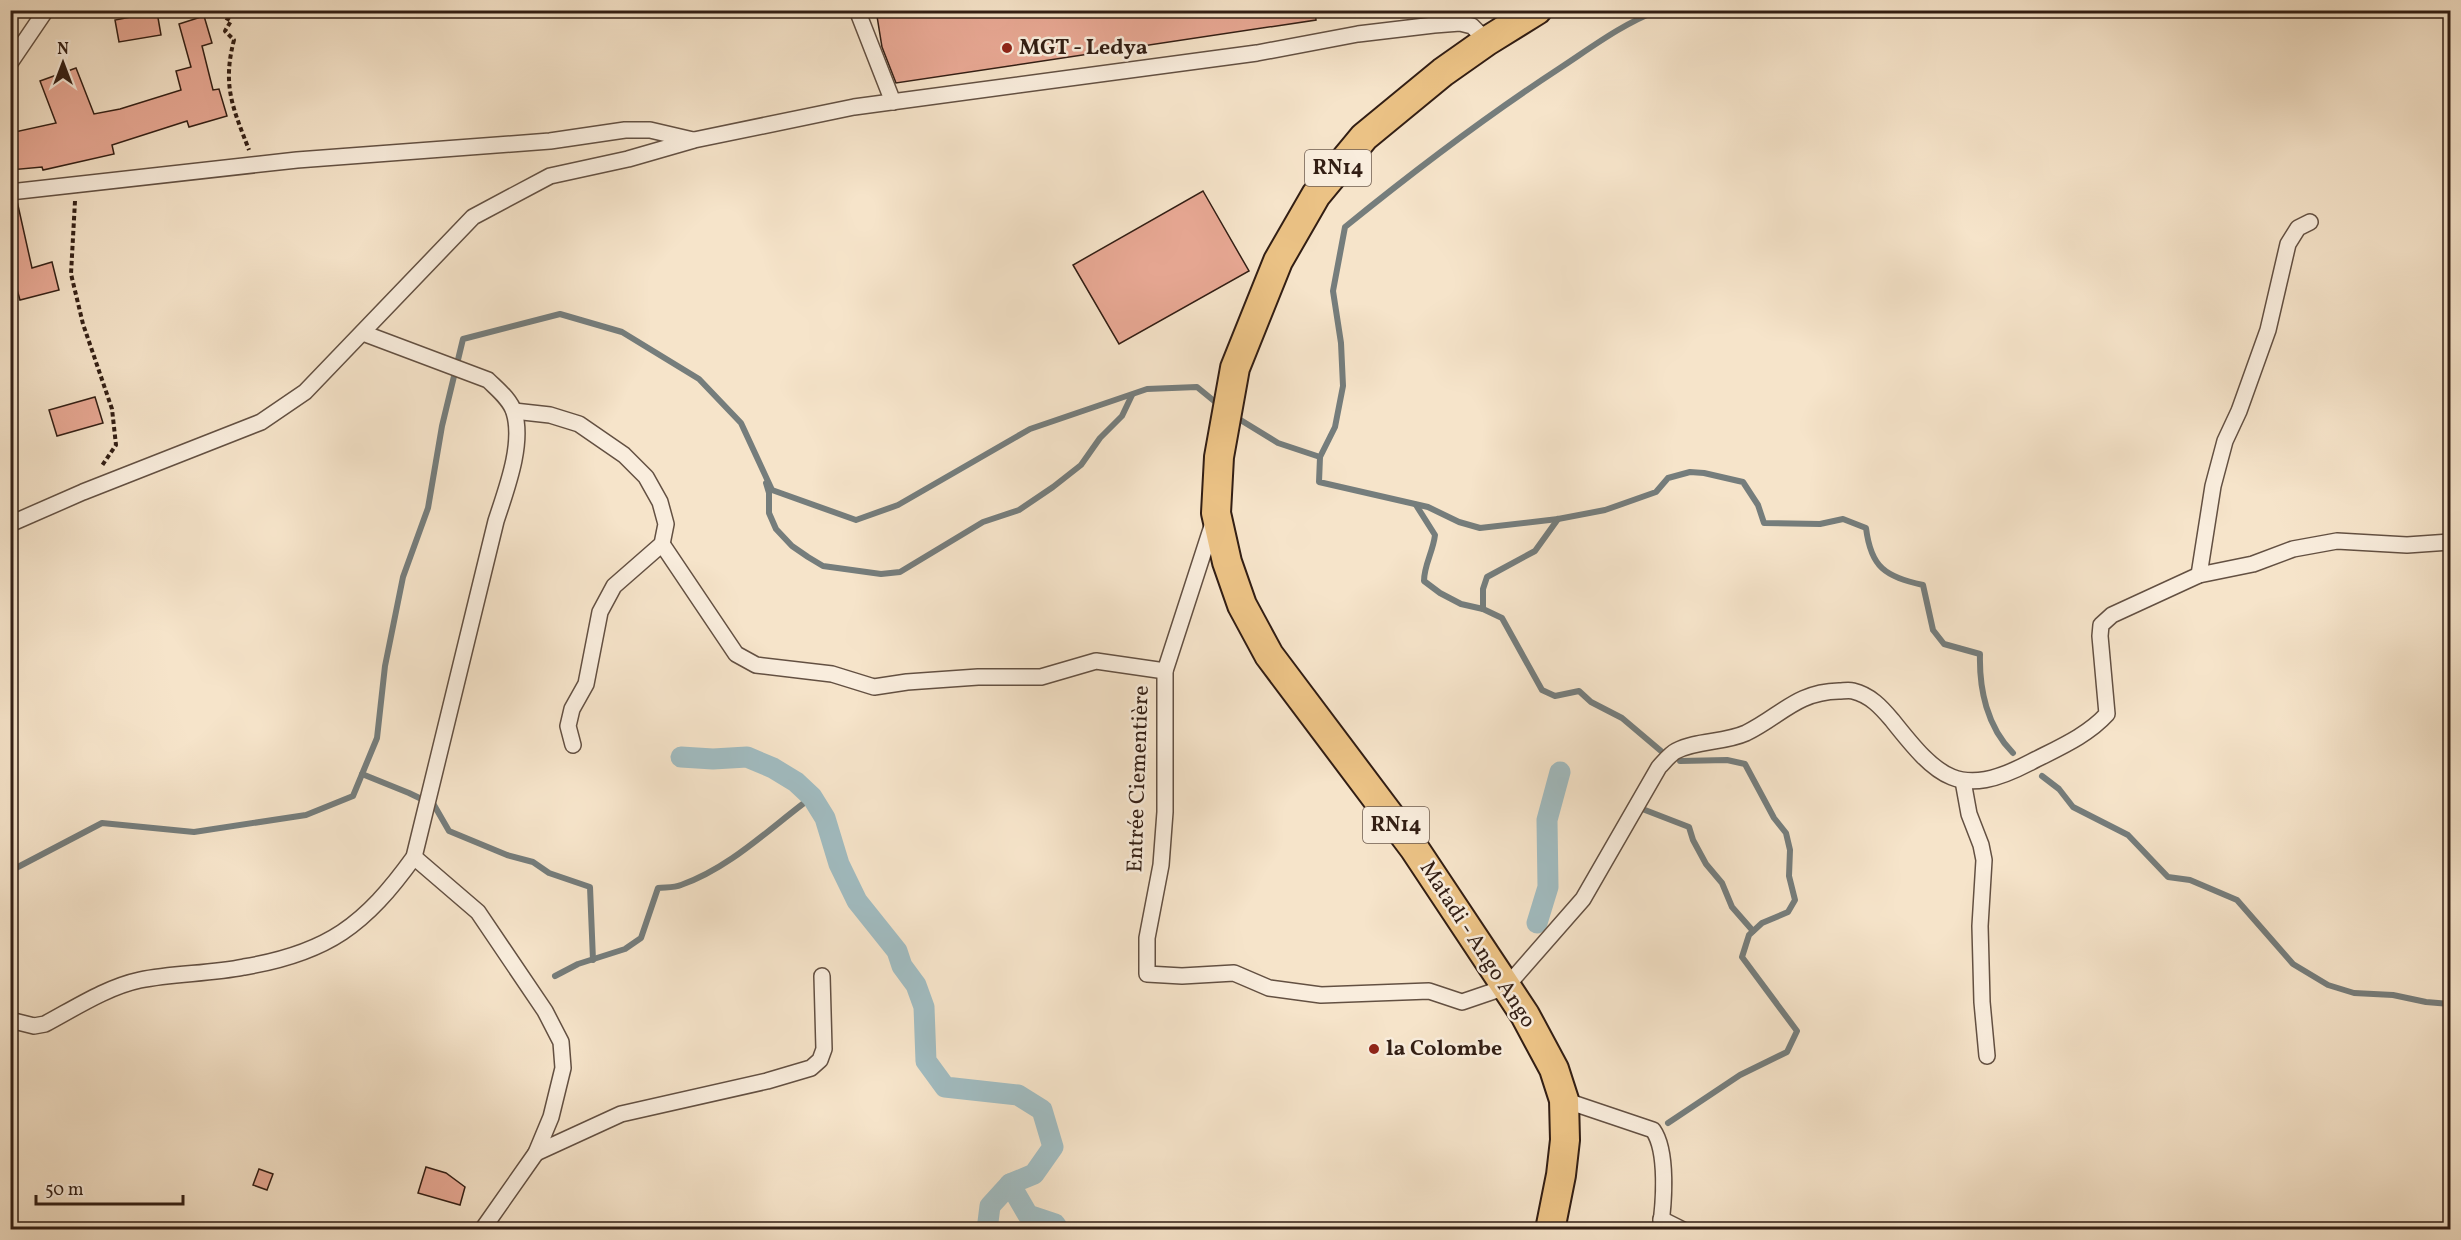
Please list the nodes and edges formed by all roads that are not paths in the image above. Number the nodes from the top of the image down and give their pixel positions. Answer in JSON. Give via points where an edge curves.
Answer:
{"nodes":[{"id":1,"x":46,"y":10,"type":"edge"},
{"id":2,"x":857,"y":10,"type":"edge"},
{"id":3,"x":1537,"y":10,"type":"edge"},
{"id":4,"x":1487,"y":41,"type":"junction"},
{"id":5,"x":10,"y":63,"type":"edge"},
{"id":6,"x":893,"y":102,"type":"junction"},
{"id":7,"x":694,"y":140,"type":"junction"},
{"id":8,"x":10,"y":192,"type":"edge"},
{"id":9,"x":2310,"y":222,"type":"dead end"},
{"id":10,"x":363,"y":333,"type":"junction"},
{"id":11,"x":514,"y":411,"type":"junction"},
{"id":12,"x":1216,"y":513,"type":"junction"},
{"id":13,"x":10,"y":524,"type":"edge"},
{"id":14,"x":2451,"y":542,"type":"edge"},
{"id":15,"x":662,"y":544,"type":"junction"},
{"id":16,"x":2199,"y":575,"type":"junction"},
{"id":17,"x":1165,"y":671,"type":"junction"},
{"id":18,"x":573,"y":745,"type":"dead end"},
{"id":19,"x":1963,"y":781,"type":"junction"},
{"id":20,"x":414,"y":856,"type":"junction"},
{"id":21,"x":822,"y":976,"type":"dead end"},
{"id":22,"x":1506,"y":987,"type":"junction"},
{"id":23,"x":10,"y":1020,"type":"edge"},
{"id":24,"x":1987,"y":1056,"type":"dead end"},
{"id":25,"x":1564,"y":1100,"type":"junction"},
{"id":26,"x":536,"y":1153,"type":"junction"},
{"id":27,"x":1661,"y":1224,"type":"edge"},
{"id":28,"x":482,"y":1230,"type":"edge"},
{"id":29,"x":1550,"y":1230,"type":"edge"},
{"id":30,"x":1683,"y":1230,"type":"edge"}],
"edges":[{"from":1,"to":5,"type":"street"},
{"from":2,"to":6,"type":"street"},
{"from":3,"to":4,"type":"highway","name":"Matadi - Ango Ango","number":"RN14"},
{"from":4,"to":6,"type":"street","via":[[1472,26],[1434,25]]},
{"from":4,"to":12,"type":"highway","name":"Matadi - Ango Ango","number":"RN14","via":[[1364,137],[1316,195],[1278,261],[1235,368],[1218,457]]},
{"from":6,"to":7,"type":"street"},
{"from":7,"to":8,"type":"street","via":[[650,130],[625,130],[550,141],[255,165]]},
{"from":7,"to":10,"type":"street","via":[[550,176],[473,217]]},
{"from":9,"to":16,"type":"street","via":[[2298,228],[2288,244],[2268,330],[2225,441],[2213,486]]},
{"from":10,"to":11,"type":"street","via":[[488,380]]},
{"from":10,"to":13,"type":"street","via":[[305,392],[261,422]]},
{"from":11,"to":15,"type":"street","via":[[550,415],[579,424],[624,455],[646,477],[660,502],[666,524]]},
{"from":11,"to":20,"type":"street","via":[[517,433],[512,472],[485,563]]},
{"from":12,"to":17,"type":"street","name":"Entrée Ciementière"},
{"from":12,"to":22,"type":"highway","name":"Matadi - Ango Ango","number":"RN14","via":[[1242,605],[1269,655],[1414,848]]},
{"from":14,"to":16,"type":"street","via":[[2337,542],[2293,549],[2253,564]]},
{"from":15,"to":17,"type":"street","via":[[736,654],[756,665],[832,674],[874,687],[978,677],[1041,677],[1096,661]]},
{"from":15,"to":18,"type":"street","via":[[614,586],[600,612],[586,684],[568,726]]},
{"from":16,"to":19,"type":"street","via":[[2112,615],[2101,625],[2107,714],[2097,726],[2015,771],[1986,781]]},
{"from":17,"to":22,"type":"street","name":"Entrée Ciementière","via":[[1165,812],[1161,865],[1147,938],[1147,974],[1234,973],[1269,988],[1321,995],[1429,991],[1462,1002]]},
{"from":19,"to":22,"type":"street","via":[[1939,773],[1918,754],[1877,702],[1853,691],[1821,691],[1733,739],[1675,752],[1659,767],[1583,899]]},
{"from":19,"to":24,"type":"street","via":[[1984,860],[1980,926]]},
{"from":20,"to":23,"type":"street","via":[[362,919],[325,943],[245,968],[122,985],[34,1026]]},
{"from":20,"to":26,"type":"street","via":[[478,912],[545,1011],[561,1042],[563,1068],[551,1117]]},
{"from":21,"to":26,"type":"street","via":[[824,1049],[811,1068],[621,1114]]},
{"from":22,"to":25,"type":"highway","name":"Matadi - Ango Ango","number":"RN14","via":[[1554,1069]]},
{"from":25,"to":27,"type":"street","via":[[1653,1131],[1660,1140],[1662,1156]]},
{"from":25,"to":29,"type":"highway","name":"Matadi - Ango Ango","number":"RN14","via":[[1565,1140]]},
{"from":26,"to":28,"type":"street"},
{"from":27,"to":30,"type":"street"}]}
